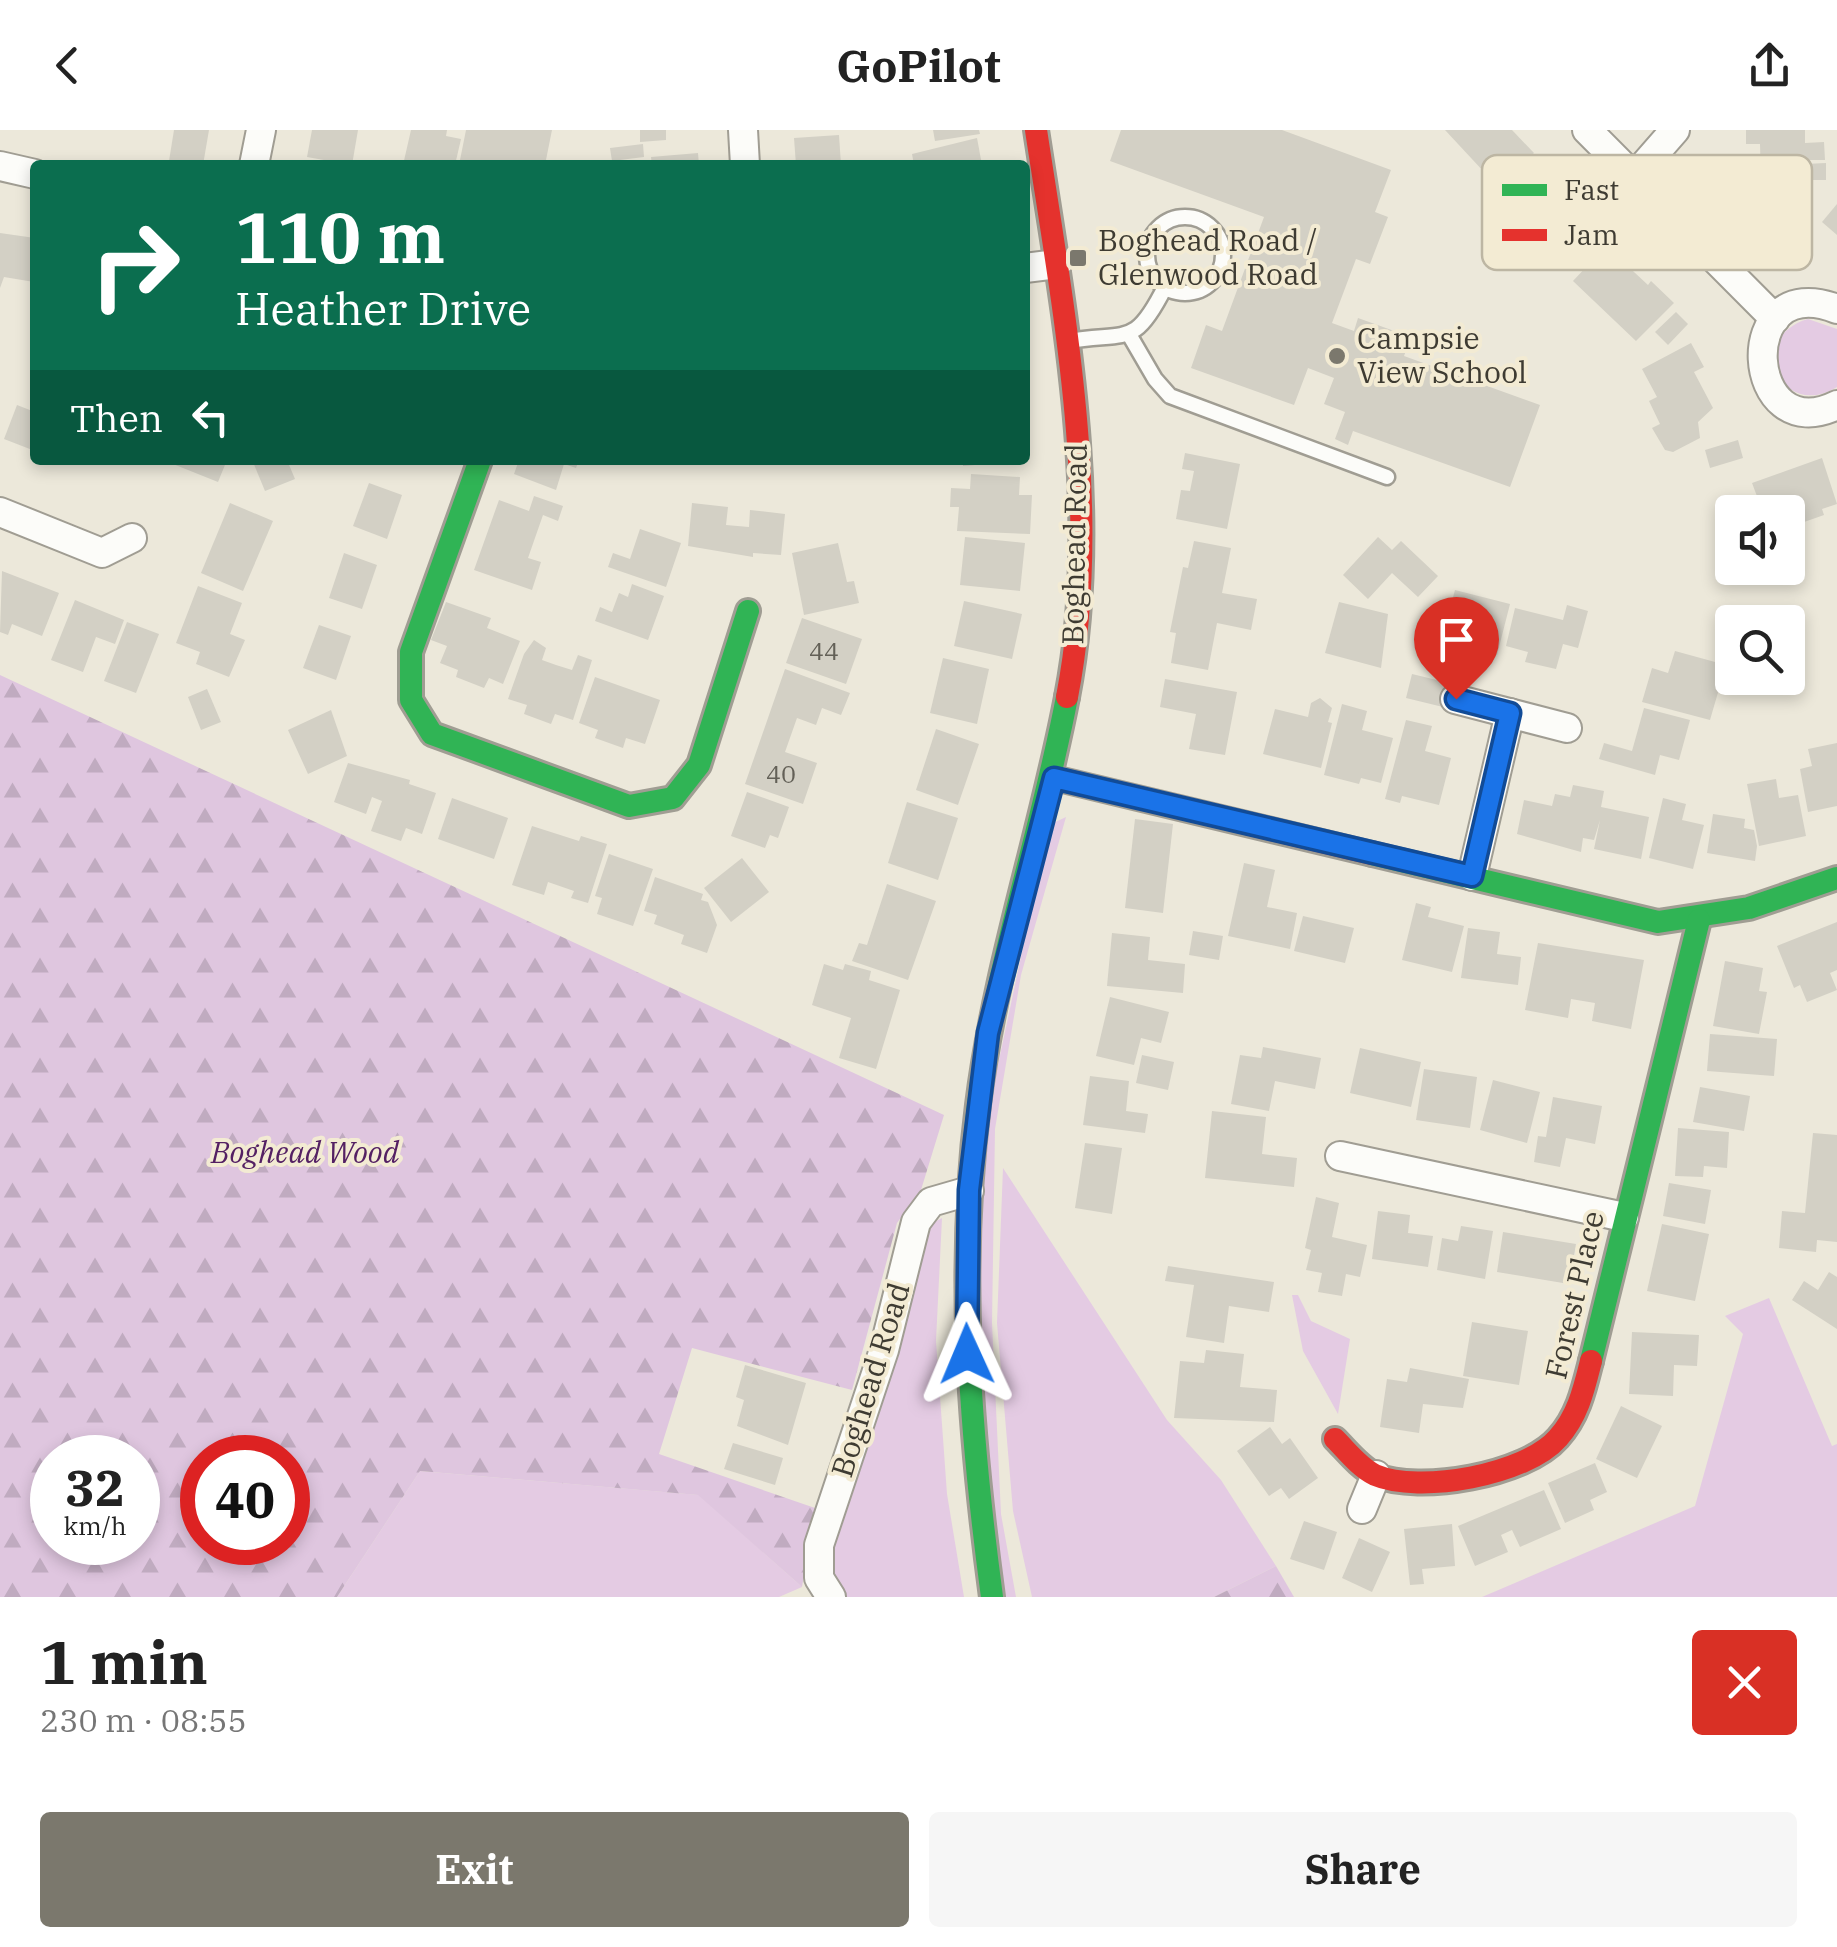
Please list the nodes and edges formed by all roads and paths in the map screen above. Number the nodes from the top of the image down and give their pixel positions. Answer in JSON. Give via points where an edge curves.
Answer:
{"nodes":[{"id":1,"x":261,"y":130,"type":"edge"},
{"id":2,"x":743,"y":130,"type":"edge"},
{"id":3,"x":1036,"y":130,"type":"edge"},
{"id":4,"x":1586,"y":130,"type":"edge"},
{"id":5,"x":1675,"y":130,"type":"edge"},
{"id":6,"x":1610,"y":155,"type":"edge"},
{"id":7,"x":1653,"y":155,"type":"edge"},
{"id":8,"x":255,"y":160,"type":"edge"},
{"id":9,"x":745,"y":160,"type":"edge"},
{"id":10,"x":0,"y":166,"type":"edge"},
{"id":11,"x":30,"y":173,"type":"edge"},
{"id":12,"x":1057,"y":264,"type":"junction"},
{"id":13,"x":1030,"y":267,"type":"edge"},
{"id":14,"x":1726,"y":270,"type":"edge"},
{"id":15,"x":1165,"y":287,"type":"junction"},
{"id":16,"x":1837,"y":309,"type":"edge"},
{"id":17,"x":1775,"y":319,"type":"junction"},
{"id":18,"x":1130,"y":336,"type":"junction"},
{"id":19,"x":1068,"y":341,"type":"junction"},
{"id":20,"x":1837,"y":405,"type":"edge"},
{"id":21,"x":478,"y":465,"type":"edge"},
{"id":22,"x":1387,"y":477,"type":"dead end"},
{"id":23,"x":0,"y":512,"type":"edge"},
{"id":24,"x":132,"y":538,"type":"dead end"},
{"id":25,"x":748,"y":612,"type":"dead end"},
{"id":26,"x":1456,"y":699,"type":"dead end"},
{"id":27,"x":1510,"y":713,"type":"junction"},
{"id":28,"x":1567,"y":728,"type":"dead end"},
{"id":29,"x":1054,"y":778,"type":"junction"},
{"id":30,"x":1472,"y":876,"type":"junction"},
{"id":31,"x":1837,"y":878,"type":"edge"},
{"id":32,"x":1699,"y":920,"type":"junction"},
{"id":33,"x":1340,"y":1156,"type":"dead end"},
{"id":34,"x":969,"y":1190,"type":"junction"},
{"id":35,"x":1624,"y":1218,"type":"junction"},
{"id":36,"x":1334,"y":1439,"type":"dead end"},
{"id":37,"x":1376,"y":1475,"type":"junction"},
{"id":38,"x":1362,"y":1510,"type":"dead end"},
{"id":39,"x":831,"y":1597,"type":"edge"},
{"id":40,"x":992,"y":1597,"type":"edge"}],
"edges":[{"from":1,"to":8,"type":"street"},
{"from":2,"to":9,"type":"street"},
{"from":3,"to":12,"type":"street","name":"Boghead Road"},
{"from":4,"to":6,"type":"street"},
{"from":5,"to":7,"type":"street"},
{"from":10,"to":11,"type":"street"},
{"from":12,"to":13,"type":"street"},
{"from":12,"to":19,"type":"street","name":"Boghead Road"},
{"from":14,"to":17,"type":"street"},
{"from":15,"to":15,"type":"lane","via":[[1148,264],[1151,238],[1169,221],[1205,223],[1222,254],[1216,277],[1184,294]]},
{"from":15,"to":18,"type":"lane","via":[[1149,319]]},
{"from":16,"to":17,"type":"street","via":[[1806,304]]},
{"from":17,"to":20,"type":"street","via":[[1760,351],[1767,385],[1794,408]]},
{"from":18,"to":19,"type":"lane"},
{"from":18,"to":22,"type":"lane","via":[[1170,396]]},
{"from":19,"to":29,"type":"street","name":"Boghead Road","via":[[1077,431],[1080,616]]},
{"from":21,"to":25,"type":"street","via":[[411,652],[412,700],[432,734],[628,806],[673,798],[699,766]]},
{"from":23,"to":24,"type":"street","via":[[102,552]]},
{"from":26,"to":27,"type":"street"},
{"from":27,"to":28,"type":"street"},
{"from":27,"to":30,"type":"street"},
{"from":29,"to":30,"type":"street"},
{"from":29,"to":34,"type":"street","name":"Boghead Road","via":[[988,1033]]},
{"from":30,"to":32,"type":"street","via":[[1658,922]]},
{"from":31,"to":32,"type":"street"},
{"from":32,"to":35,"type":"street","name":"Forest Place"},
{"from":33,"to":35,"type":"street"},
{"from":34,"to":39,"type":"street","name":"Boghead Road","via":[[931,1202],[916,1222],[884,1350],[819,1545],[820,1578]]},
{"from":34,"to":40,"type":"street","name":"Boghead Road","via":[[972,1454]]},
{"from":35,"to":37,"type":"street","name":"Forest Place","via":[[1580,1402],[1555,1442],[1508,1466],[1445,1482]]},
{"from":36,"to":37,"type":"street"},
{"from":37,"to":38,"type":"street"}]}
